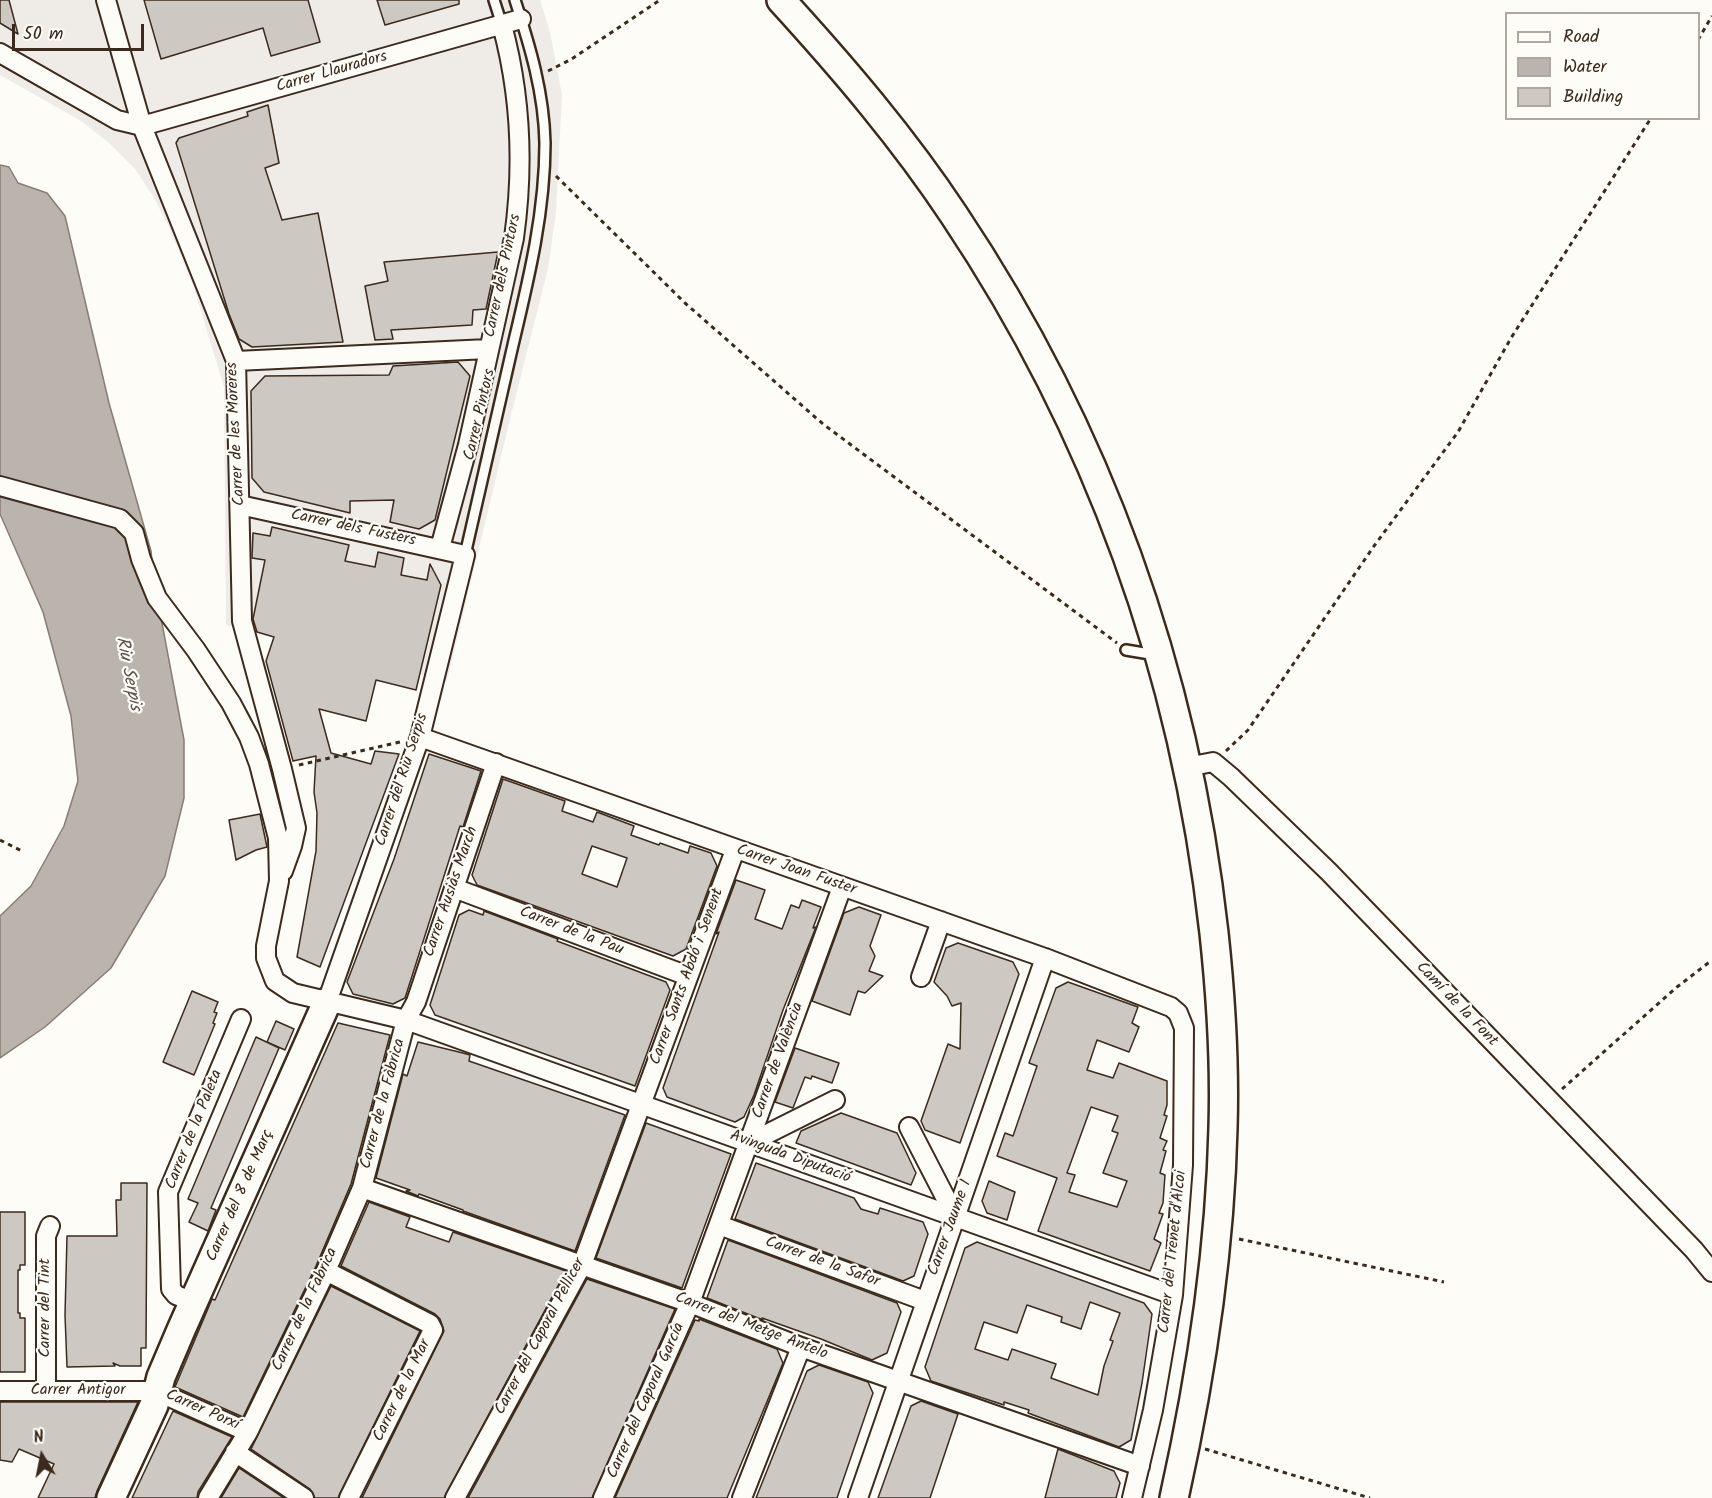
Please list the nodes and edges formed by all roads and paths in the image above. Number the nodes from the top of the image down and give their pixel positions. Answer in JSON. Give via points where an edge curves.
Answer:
{"nodes":[{"id":1,"x":106,"y":0,"type":"edge"},
{"id":2,"x":494,"y":0,"type":"edge"},
{"id":3,"x":515,"y":0,"type":"edge"},
{"id":4,"x":660,"y":0,"type":"edge"},
{"id":5,"x":781,"y":0,"type":"edge"},
{"id":6,"x":1712,"y":16,"type":"edge"},
{"id":7,"x":521,"y":19,"type":"junction"},
{"id":8,"x":502,"y":25,"type":"junction"},
{"id":9,"x":1700,"y":37,"type":"edge"},
{"id":10,"x":0,"y":53,"type":"edge"},
{"id":11,"x":537,"y":75,"type":"junction"},
{"id":12,"x":1650,"y":120,"type":"edge"},
{"id":13,"x":142,"y":126,"type":"junction"},
{"id":14,"x":544,"y":164,"type":"junction"},
{"id":15,"x":488,"y":349,"type":"junction"},
{"id":16,"x":236,"y":361,"type":"junction"},
{"id":17,"x":0,"y":486,"type":"edge"},
{"id":18,"x":240,"y":505,"type":"junction"},
{"id":19,"x":440,"y":548,"type":"junction"},
{"id":20,"x":465,"y":555,"type":"junction"},
{"id":21,"x":1126,"y":650,"type":"joint"},
{"id":22,"x":1160,"y":656,"type":"junction"},
{"id":23,"x":420,"y":737,"type":"junction"},
{"id":24,"x":496,"y":763,"type":"junction"},
{"id":25,"x":1200,"y":764,"type":"junction"},
{"id":26,"x":282,"y":769,"type":"junction"},
{"id":27,"x":0,"y":840,"type":"edge"},
{"id":28,"x":735,"y":850,"type":"junction"},
{"id":29,"x":24,"y":852,"type":"dead end"},
{"id":30,"x":279,"y":881,"type":"junction"},
{"id":31,"x":842,"y":887,"type":"junction"},
{"id":32,"x":454,"y":888,"type":"junction"},
{"id":33,"x":941,"y":921,"type":"junction"},
{"id":34,"x":1045,"y":958,"type":"junction"},
{"id":35,"x":1712,"y":960,"type":"edge"},
{"id":36,"x":688,"y":976,"type":"junction"},
{"id":37,"x":921,"y":977,"type":"dead end"},
{"id":38,"x":327,"y":1002,"type":"junction"},
{"id":39,"x":1171,"y":1007,"type":"joint"},
{"id":40,"x":241,"y":1019,"type":"dead end"},
{"id":41,"x":406,"y":1020,"type":"junction"},
{"id":42,"x":835,"y":1100,"type":"dead end"},
{"id":43,"x":1550,"y":1100,"type":"junction"},
{"id":44,"x":642,"y":1104,"type":"junction"},
{"id":45,"x":909,"y":1127,"type":"dead end"},
{"id":46,"x":749,"y":1143,"type":"junction"},
{"id":47,"x":362,"y":1188,"type":"junction"},
{"id":48,"x":956,"y":1218,"type":"junction"},
{"id":49,"x":719,"y":1225,"type":"junction"},
{"id":50,"x":50,"y":1226,"type":"dead end"},
{"id":51,"x":1217,"y":1235,"type":"junction"},
{"id":52,"x":582,"y":1265,"type":"junction"},
{"id":53,"x":326,"y":1271,"type":"junction"},
{"id":54,"x":1712,"y":1272,"type":"edge"},
{"id":55,"x":1444,"y":1282,"type":"dead end"},
{"id":56,"x":1173,"y":1295,"type":"junction"},
{"id":57,"x":925,"y":1301,"type":"junction"},
{"id":58,"x":193,"y":1302,"type":"junction"},
{"id":59,"x":690,"y":1303,"type":"junction"},
{"id":60,"x":801,"y":1347,"type":"junction"},
{"id":61,"x":898,"y":1380,"type":"junction"},
{"id":62,"x":0,"y":1391,"type":"edge"},
{"id":63,"x":46,"y":1391,"type":"junction"},
{"id":64,"x":156,"y":1391,"type":"junction"},
{"id":65,"x":248,"y":1432,"type":"junction"},
{"id":66,"x":1186,"y":1444,"type":"junction"},
{"id":67,"x":235,"y":1452,"type":"junction"},
{"id":68,"x":1140,"y":1466,"type":"junction"},
{"id":69,"x":111,"y":1498,"type":"edge"},
{"id":70,"x":208,"y":1498,"type":"edge"},
{"id":71,"x":304,"y":1498,"type":"edge"},
{"id":72,"x":349,"y":1498,"type":"edge"},
{"id":73,"x":455,"y":1498,"type":"edge"},
{"id":74,"x":603,"y":1498,"type":"edge"},
{"id":75,"x":742,"y":1498,"type":"edge"},
{"id":76,"x":858,"y":1498,"type":"edge"},
{"id":77,"x":1132,"y":1498,"type":"edge"},
{"id":78,"x":1174,"y":1498,"type":"edge"},
{"id":79,"x":1370,"y":1498,"type":"edge"}],
"edges":[{"from":1,"to":13,"type":"street","name":"Carrer de les Moreres"},
{"from":2,"to":8,"type":"lane"},
{"from":3,"to":7,"type":"lane","name":"Carrer Pintors"},
{"from":4,"to":11,"type":"path","via":[[570,60]]},
{"from":5,"to":22,"type":"main road","via":[[905,145],[954,214],[1018,319],[1064,404],[1099,482]]},
{"from":6,"to":9,"type":"path"},
{"from":7,"to":8,"type":"street","name":"Carrer Llauradors"},
{"from":7,"to":11,"type":"lane","name":"Carrer Pintors"},
{"from":8,"to":13,"type":"street","name":"Carrer Llauradors"},
{"from":8,"to":15,"type":"street","name":"Carrer dels Pintors","via":[[517,101],[521,171],[514,238]]},
{"from":10,"to":13,"type":"street","via":[[117,120]]},
{"from":11,"to":14,"type":"lane","name":"Carrer Pintors"},
{"from":12,"to":25,"type":"path","via":[[1510,338],[1458,432],[1248,730]]},
{"from":13,"to":16,"type":"street","name":"Carrer de les Moreres"},
{"from":14,"to":20,"type":"lane","name":"Carrer Pintors","via":[[533,259]]},
{"from":14,"to":21,"type":"path","via":[[685,303],[823,424]]},
{"from":15,"to":16,"type":"street","name":"Carrer dels Pintors"},
{"from":15,"to":19,"type":"street","via":[[468,445]]},
{"from":16,"to":18,"type":"street","name":"Carrer de les Moreres"},
{"from":17,"to":30,"type":"street","via":[[120,519],[134,533],[157,598],[221,687],[249,738],[275,822]]},
{"from":18,"to":19,"type":"street","name":"Carrer dels Fusters"},
{"from":18,"to":26,"type":"street","name":"Carrer de les Moreres","via":[[242,621]]},
{"from":19,"to":20,"type":"street","name":"Carrer dels Fusters"},
{"from":20,"to":23,"type":"street","name":"Carrer del Riu Serpis"},
{"from":21,"to":22,"type":"lane"},
{"from":22,"to":25,"type":"main road"},
{"from":23,"to":24,"type":"street","name":"Carrer Joan Fuster"},
{"from":23,"to":26,"type":"path"},
{"from":23,"to":38,"type":"street","name":"Carrer del Riu Serpis"},
{"from":24,"to":28,"type":"street","name":"Carrer Joan Fuster"},
{"from":24,"to":32,"type":"street","name":"Carrer Ausiàs March"},
{"from":25,"to":43,"type":"street","name":"Camí de la Font","via":[[1231,777]]},
{"from":25,"to":51,"type":"main road","via":[[1197,811],[1220,1010],[1223,1127]]},
{"from":26,"to":30,"type":"street","name":"Carrer de les Moreres","via":[[296,834]]},
{"from":27,"to":29,"type":"path"},
{"from":28,"to":31,"type":"street","name":"Carrer Joan Fuster"},
{"from":28,"to":36,"type":"street","name":"Carrer Sants Abdó i Senent"},
{"from":30,"to":38,"type":"street","via":[[266,946],[270,972],[285,989]]},
{"from":31,"to":33,"type":"street","name":"Carrer Joan Fuster"},
{"from":31,"to":46,"type":"street","name":"Carrer de València"},
{"from":32,"to":36,"type":"street","name":"Carrer de la Pau"},
{"from":32,"to":41,"type":"street","name":"Carrer Ausiàs March","via":[[416,1002]]},
{"from":33,"to":34,"type":"street","name":"Carrer Joan Fuster"},
{"from":33,"to":37,"type":"street"},
{"from":34,"to":39,"type":"street","name":"Carrer Joan Fuster"},
{"from":34,"to":48,"type":"street","name":"Carrer Jaume I"},
{"from":35,"to":43,"type":"path"},
{"from":36,"to":44,"type":"street","name":"Carrer Sants Abdó i Senent"},
{"from":38,"to":41,"type":"street"},
{"from":38,"to":58,"type":"main road","name":"Carrer del 8 de Març"},
{"from":39,"to":56,"type":"street","name":"Carrer del Trenet d'Alcoi","via":[[1184,1028],[1184,1166]]},
{"from":40,"to":58,"type":"street","name":"Carrer de la Paleta","via":[[168,1192],[171,1289]]},
{"from":41,"to":44,"type":"street","name":"Avinguda Diputació"},
{"from":41,"to":47,"type":"street","name":"Carrer de la Fàbrica"},
{"from":42,"to":46,"type":"street"},
{"from":43,"to":54,"type":"street","name":"Camí de la Font"},
{"from":44,"to":46,"type":"street","name":"Avinguda Diputació"},
{"from":44,"to":52,"type":"street","name":"Carrer del Caporal Pellicer"},
{"from":45,"to":48,"type":"street"},
{"from":46,"to":48,"type":"street","name":"Avinguda Diputació"},
{"from":46,"to":49,"type":"street","name":"Carrer de València"},
{"from":47,"to":52,"type":"street","name":"Carrer del Metge Antelo"},
{"from":47,"to":53,"type":"street","name":"Carrer de la Fabrica"},
{"from":48,"to":56,"type":"street","name":"Avinguda Diputació"},
{"from":48,"to":57,"type":"street","name":"Carrer Jaume I"},
{"from":49,"to":57,"type":"street","name":"Carrer de la Safor"},
{"from":49,"to":59,"type":"street","name":"Carrer de València"},
{"from":50,"to":63,"type":"street","name":"Carrer del Tint","via":[[46,1236]]},
{"from":51,"to":55,"type":"path"},
{"from":51,"to":66,"type":"main road"},
{"from":52,"to":59,"type":"street","name":"Carrer del Metge Antelo"},
{"from":52,"to":73,"type":"street","name":"Carrer del Caporal Pellicer"},
{"from":53,"to":65,"type":"street","name":"Carrer de la Fabrica"},
{"from":53,"to":72,"type":"street","name":"Carrer de la Mar","via":[[430,1324],[433,1330]]},
{"from":56,"to":68,"type":"street","name":"Carrer del Trenet d'Alcoi","via":[[1154,1410]]},
{"from":57,"to":61,"type":"street","name":"Carrer Jaume I"},
{"from":58,"to":64,"type":"main road","name":"Carrer del 8 de Març"},
{"from":59,"to":60,"type":"street","name":"Carrer del Metge Antelo"},
{"from":59,"to":74,"type":"street","name":"Carrer del Caporal García"},
{"from":60,"to":61,"type":"street","name":"Carrer del Metge Antelo"},
{"from":60,"to":75,"type":"street"},
{"from":61,"to":68,"type":"street","name":"Carrer del Metge Antelo"},
{"from":61,"to":76,"type":"street","name":"Carrer Jaume I"},
{"from":62,"to":63,"type":"street","name":"Carrer Antigor"},
{"from":63,"to":64,"type":"street","name":"Carrer Antigor"},
{"from":64,"to":65,"type":"street","name":"Carrer Porxí"},
{"from":64,"to":69,"type":"main road","name":"Carrer del 8 de Març","via":[[154,1405]]},
{"from":65,"to":67,"type":"street","name":"Carrer de la Fabrica"},
{"from":66,"to":78,"type":"main road"},
{"from":66,"to":79,"type":"path"},
{"from":67,"to":70,"type":"street","name":"Carrer de la Fabrica"},
{"from":67,"to":71,"type":"street"},
{"from":68,"to":77,"type":"street","name":"Carrer del Trenet d'Alcoi"}]}
